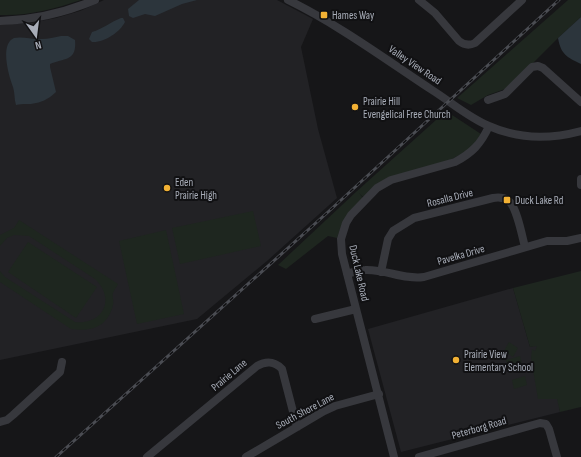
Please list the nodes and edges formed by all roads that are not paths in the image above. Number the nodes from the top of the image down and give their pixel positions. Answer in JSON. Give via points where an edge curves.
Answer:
{"nodes":[{"id":1,"x":95,"y":0,"type":"edge"},
{"id":2,"x":288,"y":0,"type":"edge"},
{"id":3,"x":419,"y":0,"type":"edge"},
{"id":4,"x":522,"y":0,"type":"edge"},
{"id":5,"x":302,"y":3,"type":"edge"},
{"id":6,"x":0,"y":21,"type":"edge"},
{"id":7,"x":488,"y":100,"type":"dead end"},
{"id":8,"x":581,"y":102,"type":"edge"},
{"id":9,"x":489,"y":126,"type":"junction"},
{"id":10,"x":581,"y":131,"type":"edge"},
{"id":11,"x":581,"y":179,"type":"edge"},
{"id":12,"x":581,"y":185,"type":"edge"},
{"id":13,"x":581,"y":238,"type":"edge"},
{"id":14,"x":525,"y":247,"type":"junction"},
{"id":15,"x":381,"y":272,"type":"junction"},
{"id":16,"x":347,"y":274,"type":"junction"},
{"id":17,"x":356,"y":309,"type":"junction"},
{"id":18,"x":315,"y":319,"type":"dead end"},
{"id":19,"x":62,"y":362,"type":"dead end"},
{"id":20,"x":379,"y":394,"type":"junction"},
{"id":21,"x":0,"y":422,"type":"edge"},
{"id":22,"x":297,"y":427,"type":"junction"},
{"id":23,"x":147,"y":457,"type":"edge"},
{"id":24,"x":246,"y":457,"type":"edge"},
{"id":25,"x":394,"y":457,"type":"edge"},
{"id":26,"x":419,"y":457,"type":"edge"},
{"id":27,"x":556,"y":457,"type":"edge"}],
"edges":[{"from":1,"to":6,"type":"street","via":[[48,16]]},
{"from":2,"to":5,"type":"street","name":"Valley View Road"},
{"from":3,"to":4,"type":"street","via":[[435,12],[459,40],[467,45],[475,43]]},
{"from":5,"to":9,"type":"street","name":"Valley View Road","via":[[470,116]]},
{"from":7,"to":8,"type":"street","via":[[505,94],[532,67],[538,66]]},
{"from":9,"to":10,"type":"street","name":"Valley View Road","via":[[512,133],[544,137]]},
{"from":9,"to":16,"type":"street","name":"Duck Lake Road","via":[[479,145],[463,158],[390,180],[377,188],[346,223],[341,239]]},
{"from":11,"to":12,"type":"street"},
{"from":13,"to":14,"type":"street","name":"Pavelka Drive","via":[[547,241]]},
{"from":14,"to":15,"type":"street","name":"Pavelka Drive","via":[[415,279]]},
{"from":14,"to":15,"type":"street","name":"Rosalla Drive","via":[[508,198],[493,198],[410,220],[393,231],[390,234]]},
{"from":15,"to":16,"type":"street","name":"Pavelka Drive","via":[[366,270]]},
{"from":16,"to":17,"type":"street","name":"Duck Lake Road"},
{"from":17,"to":18,"type":"street"},
{"from":17,"to":20,"type":"street","name":"Duck Lake Road"},
{"from":19,"to":21,"type":"street","via":[[60,372],[7,420]]},
{"from":20,"to":22,"type":"street","name":"South Shore Lane","via":[[335,406]]},
{"from":20,"to":25,"type":"street","name":"Duck Lake Road"},
{"from":22,"to":23,"type":"street","name":"Prairie Lane","via":[[282,369],[273,363],[262,363]]},
{"from":22,"to":24,"type":"street","name":"South Shore Lane"},
{"from":26,"to":27,"type":"street","name":"Peterborg Road","via":[[540,423],[546,424],[549,429]]}]}
